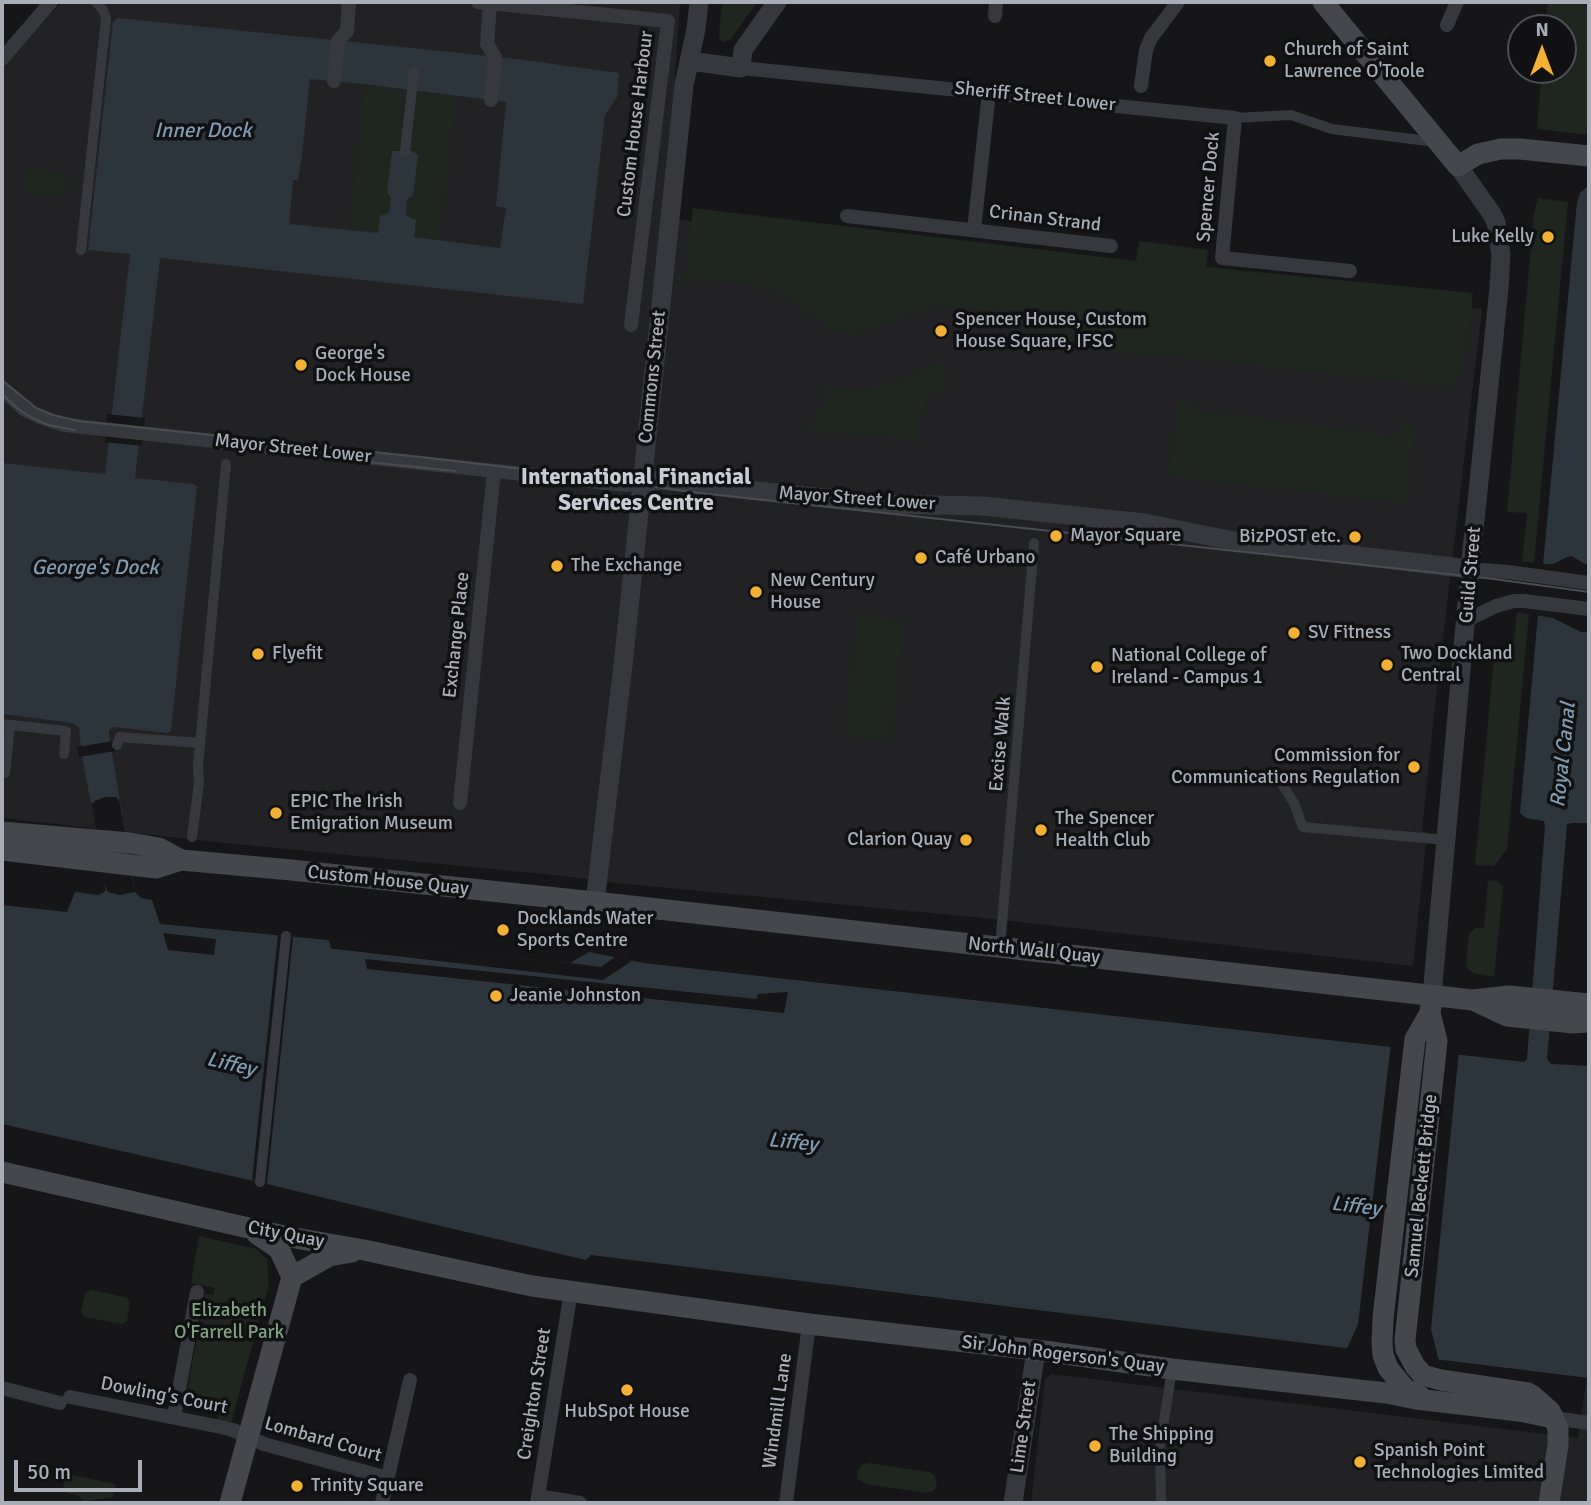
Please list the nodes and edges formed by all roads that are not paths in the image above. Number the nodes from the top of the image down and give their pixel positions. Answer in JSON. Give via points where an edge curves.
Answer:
{"nodes":[{"id":1,"x":51,"y":2,"type":"edge"},
{"id":2,"x":96,"y":2,"type":"edge"},
{"id":3,"x":349,"y":2,"type":"edge"},
{"id":4,"x":484,"y":2,"type":"edge"},
{"id":5,"x":699,"y":2,"type":"edge"},
{"id":6,"x":777,"y":2,"type":"edge"},
{"id":7,"x":1178,"y":2,"type":"edge"},
{"id":8,"x":1323,"y":2,"type":"edge"},
{"id":9,"x":1457,"y":2,"type":"edge"},
{"id":10,"x":1447,"y":25,"type":"dead end"},
{"id":11,"x":2,"y":59,"type":"edge"},
{"id":12,"x":690,"y":61,"type":"junction"},
{"id":13,"x":741,"y":68,"type":"junction"},
{"id":14,"x":414,"y":72,"type":"dead end"},
{"id":15,"x":334,"y":81,"type":"dead end"},
{"id":16,"x":1141,"y":86,"type":"dead end"},
{"id":17,"x":989,"y":92,"type":"junction"},
{"id":18,"x":491,"y":100,"type":"dead end"},
{"id":19,"x":1235,"y":118,"type":"junction"},
{"id":20,"x":1438,"y":142,"type":"junction"},
{"id":21,"x":405,"y":151,"type":"dead end"},
{"id":22,"x":1580,"y":155,"type":"edge"},
{"id":23,"x":1458,"y":166,"type":"junction"},
{"id":24,"x":847,"y":215,"type":"dead end"},
{"id":25,"x":974,"y":230,"type":"junction"},
{"id":26,"x":1111,"y":246,"type":"dead end"},
{"id":27,"x":81,"y":250,"type":"dead end"},
{"id":28,"x":1350,"y":271,"type":"dead end"},
{"id":29,"x":631,"y":325,"type":"dead end"},
{"id":30,"x":2,"y":389,"type":"edge"},
{"id":31,"x":226,"y":464,"type":"dead end"},
{"id":32,"x":494,"y":471,"type":"junction"},
{"id":33,"x":642,"y":482,"type":"junction"},
{"id":34,"x":1034,"y":543,"type":"dead end"},
{"id":35,"x":1470,"y":569,"type":"junction"},
{"id":36,"x":1589,"y":583,"type":"edge"},
{"id":37,"x":1589,"y":609,"type":"edge"},
{"id":38,"x":1467,"y":620,"type":"junction"},
{"id":39,"x":6,"y":724,"type":"edge"},
{"id":40,"x":200,"y":743,"type":"junction"},
{"id":41,"x":117,"y":745,"type":"dead end"},
{"id":42,"x":64,"y":754,"type":"dead end"},
{"id":43,"x":5,"y":773,"type":"dead end"},
{"id":44,"x":1276,"y":774,"type":"dead end"},
{"id":45,"x":460,"y":803,"type":"dead end"},
{"id":46,"x":2,"y":832,"type":"edge"},
{"id":47,"x":192,"y":838,"type":"dead end"},
{"id":48,"x":1446,"y":840,"type":"junction"},
{"id":49,"x":2,"y":850,"type":"edge"},
{"id":50,"x":181,"y":860,"type":"junction"},
{"id":51,"x":595,"y":902,"type":"junction"},
{"id":52,"x":286,"y":936,"type":"dead end"},
{"id":53,"x":1000,"y":947,"type":"junction"},
{"id":54,"x":1431,"y":1004,"type":"junction"},
{"id":55,"x":1582,"y":1013,"type":"edge"},
{"id":56,"x":2,"y":1172,"type":"edge"},
{"id":57,"x":260,"y":1182,"type":"dead end"},
{"id":58,"x":222,"y":1222,"type":"junction"},
{"id":59,"x":364,"y":1250,"type":"junction"},
{"id":60,"x":292,"y":1277,"type":"junction"},
{"id":61,"x":571,"y":1291,"type":"junction"},
{"id":62,"x":197,"y":1292,"type":"dead end"},
{"id":63,"x":809,"y":1324,"type":"junction"},
{"id":64,"x":1036,"y":1350,"type":"junction"},
{"id":65,"x":1172,"y":1369,"type":"junction"},
{"id":66,"x":410,"y":1380,"type":"dead end"},
{"id":67,"x":2,"y":1388,"type":"edge"},
{"id":68,"x":1426,"y":1400,"type":"junction"},
{"id":69,"x":174,"y":1416,"type":"junction"},
{"id":70,"x":1554,"y":1419,"type":"junction"},
{"id":71,"x":1589,"y":1423,"type":"edge"},
{"id":72,"x":248,"y":1438,"type":"junction"},
{"id":73,"x":388,"y":1478,"type":"junction"},
{"id":74,"x":537,"y":1500,"type":"edge"},
{"id":75,"x":230,"y":1503,"type":"edge"},
{"id":76,"x":382,"y":1503,"type":"edge"},
{"id":77,"x":580,"y":1503,"type":"edge"},
{"id":78,"x":786,"y":1503,"type":"edge"},
{"id":79,"x":1013,"y":1503,"type":"edge"},
{"id":80,"x":1161,"y":1503,"type":"edge"},
{"id":81,"x":1549,"y":1503,"type":"edge"}],
"edges":[{"from":1,"to":11,"type":"street"},
{"from":2,"to":27,"type":"street","via":[[106,18]]},
{"from":3,"to":15,"type":"street","via":[[347,31],[338,41]]},
{"from":4,"to":18,"type":"street","name":"Custom House Harbour","via":[[487,44],[495,57]]},
{"from":4,"to":29,"type":"street","name":"Custom House Harbour","via":[[668,21]]},
{"from":5,"to":12,"type":"street"},
{"from":6,"to":13,"type":"street","via":[[743,50]]},
{"from":7,"to":16,"type":"street","via":[[1151,38]]},
{"from":8,"to":20,"type":"main road"},
{"from":9,"to":10,"type":"street"},
{"from":12,"to":13,"type":"street","name":"Sheriff Street Lower"},
{"from":12,"to":33,"type":"street","name":"Commons Street"},
{"from":13,"to":17,"type":"street","name":"Sheriff Street Lower"},
{"from":14,"to":21,"type":"street"},
{"from":17,"to":19,"type":"street","name":"Sheriff Street Lower"},
{"from":17,"to":25,"type":"street","name":"Crinan Strand"},
{"from":19,"to":20,"type":"street","name":"Sheriff Street Lower","via":[[1291,115],[1332,129]]},
{"from":19,"to":28,"type":"street","name":"Spencer Dock","via":[[1222,258]]},
{"from":20,"to":23,"type":"main road"},
{"from":22,"to":23,"type":"main road","via":[[1501,149],[1478,154]]},
{"from":23,"to":35,"type":"street","name":"Guild Street","via":[[1496,222],[1501,255]]},
{"from":24,"to":25,"type":"street","name":"Crinan Strand"},
{"from":25,"to":26,"type":"street","name":"Crinan Strand"},
{"from":30,"to":32,"type":"street","name":"Mayor Street Lower","via":[[25,410],[65,425]]},
{"from":31,"to":40,"type":"street"},
{"from":32,"to":33,"type":"street","name":"Mayor Street Lower","via":[[626,485]]},
{"from":32,"to":45,"type":"street","name":"Exchange Place"},
{"from":33,"to":35,"type":"street","name":"Mayor Street Lower","via":[[662,480],[883,504],[982,506],[1145,523],[1233,541]]},
{"from":33,"to":51,"type":"street","name":"Commons Street"},
{"from":34,"to":53,"type":"street","name":"Excise Walk"},
{"from":35,"to":36,"type":"street"},
{"from":35,"to":38,"type":"street","name":"Guild Street"},
{"from":37,"to":38,"type":"street","via":[[1505,602]]},
{"from":38,"to":48,"type":"street","name":"Guild Street"},
{"from":39,"to":42,"type":"street","via":[[66,731]]},
{"from":39,"to":43,"type":"street"},
{"from":40,"to":41,"type":"street","via":[[120,737]]},
{"from":40,"to":47,"type":"street"},
{"from":44,"to":48,"type":"street","via":[[1296,805],[1303,827]]},
{"from":46,"to":50,"type":"main road","name":"Custom House Quay","via":[[130,843],[159,848]]},
{"from":48,"to":54,"type":"street","name":"Guild Street"},
{"from":49,"to":50,"type":"main road","name":"Custom House Quay","via":[[156,868]]},
{"from":50,"to":51,"type":"main road","name":"Custom House Quay"},
{"from":51,"to":53,"type":"main road","name":"North Wall Quay"},
{"from":52,"to":57,"type":"street"},
{"from":53,"to":54,"type":"main road","name":"North Wall Quay"},
{"from":54,"to":55,"type":"main road","name":"North Wall Quay","via":[[1473,1000]]},
{"from":54,"to":68,"type":"main road","name":"Samuel Beckett Bridge","via":[[1415,1039],[1382,1343],[1388,1368],[1397,1381]]},
{"from":54,"to":70,"type":"main road","name":"Samuel Beckett Bridge","via":[[1437,1041],[1406,1349],[1423,1375],[1528,1394]]},
{"from":56,"to":58,"type":"main road","name":"City Quay"},
{"from":58,"to":59,"type":"main road","name":"City Quay"},
{"from":58,"to":60,"type":"main road","via":[[260,1235],[279,1249]]},
{"from":59,"to":60,"type":"main road","via":[[329,1256]]},
{"from":59,"to":61,"type":"main road","name":"City Quay"},
{"from":60,"to":72,"type":"main road"},
{"from":61,"to":63,"type":"main road","name":"Sir John Rogerson's Quay"},
{"from":61,"to":74,"type":"street","name":"Creighton Street"},
{"from":62,"to":69,"type":"street"},
{"from":63,"to":64,"type":"main road","name":"Sir John Rogerson's Quay"},
{"from":63,"to":78,"type":"street","name":"Windmill Lane"},
{"from":64,"to":65,"type":"main road","name":"Sir John Rogerson's Quay"},
{"from":64,"to":79,"type":"street","name":"Lime Street"},
{"from":65,"to":68,"type":"main road","name":"Sir John Rogerson's Quay"},
{"from":65,"to":80,"type":"street","via":[[1160,1448]]},
{"from":66,"to":73,"type":"street","name":"Lombard Court"},
{"from":67,"to":69,"type":"street","name":"Dowling's Court"},
{"from":68,"to":70,"type":"main road","name":"Sir John Rogerson's Quay"},
{"from":69,"to":72,"type":"street","name":"Dowling's Court"},
{"from":70,"to":71,"type":"street","name":"Sir John Rogerson's Quay"},
{"from":70,"to":81,"type":"main road","via":[[1558,1445]]},
{"from":72,"to":73,"type":"street","name":"Lombard Court"},
{"from":72,"to":75,"type":"main road"},
{"from":73,"to":76,"type":"street","name":"Lombard Court"},
{"from":74,"to":77,"type":"street"}]}
